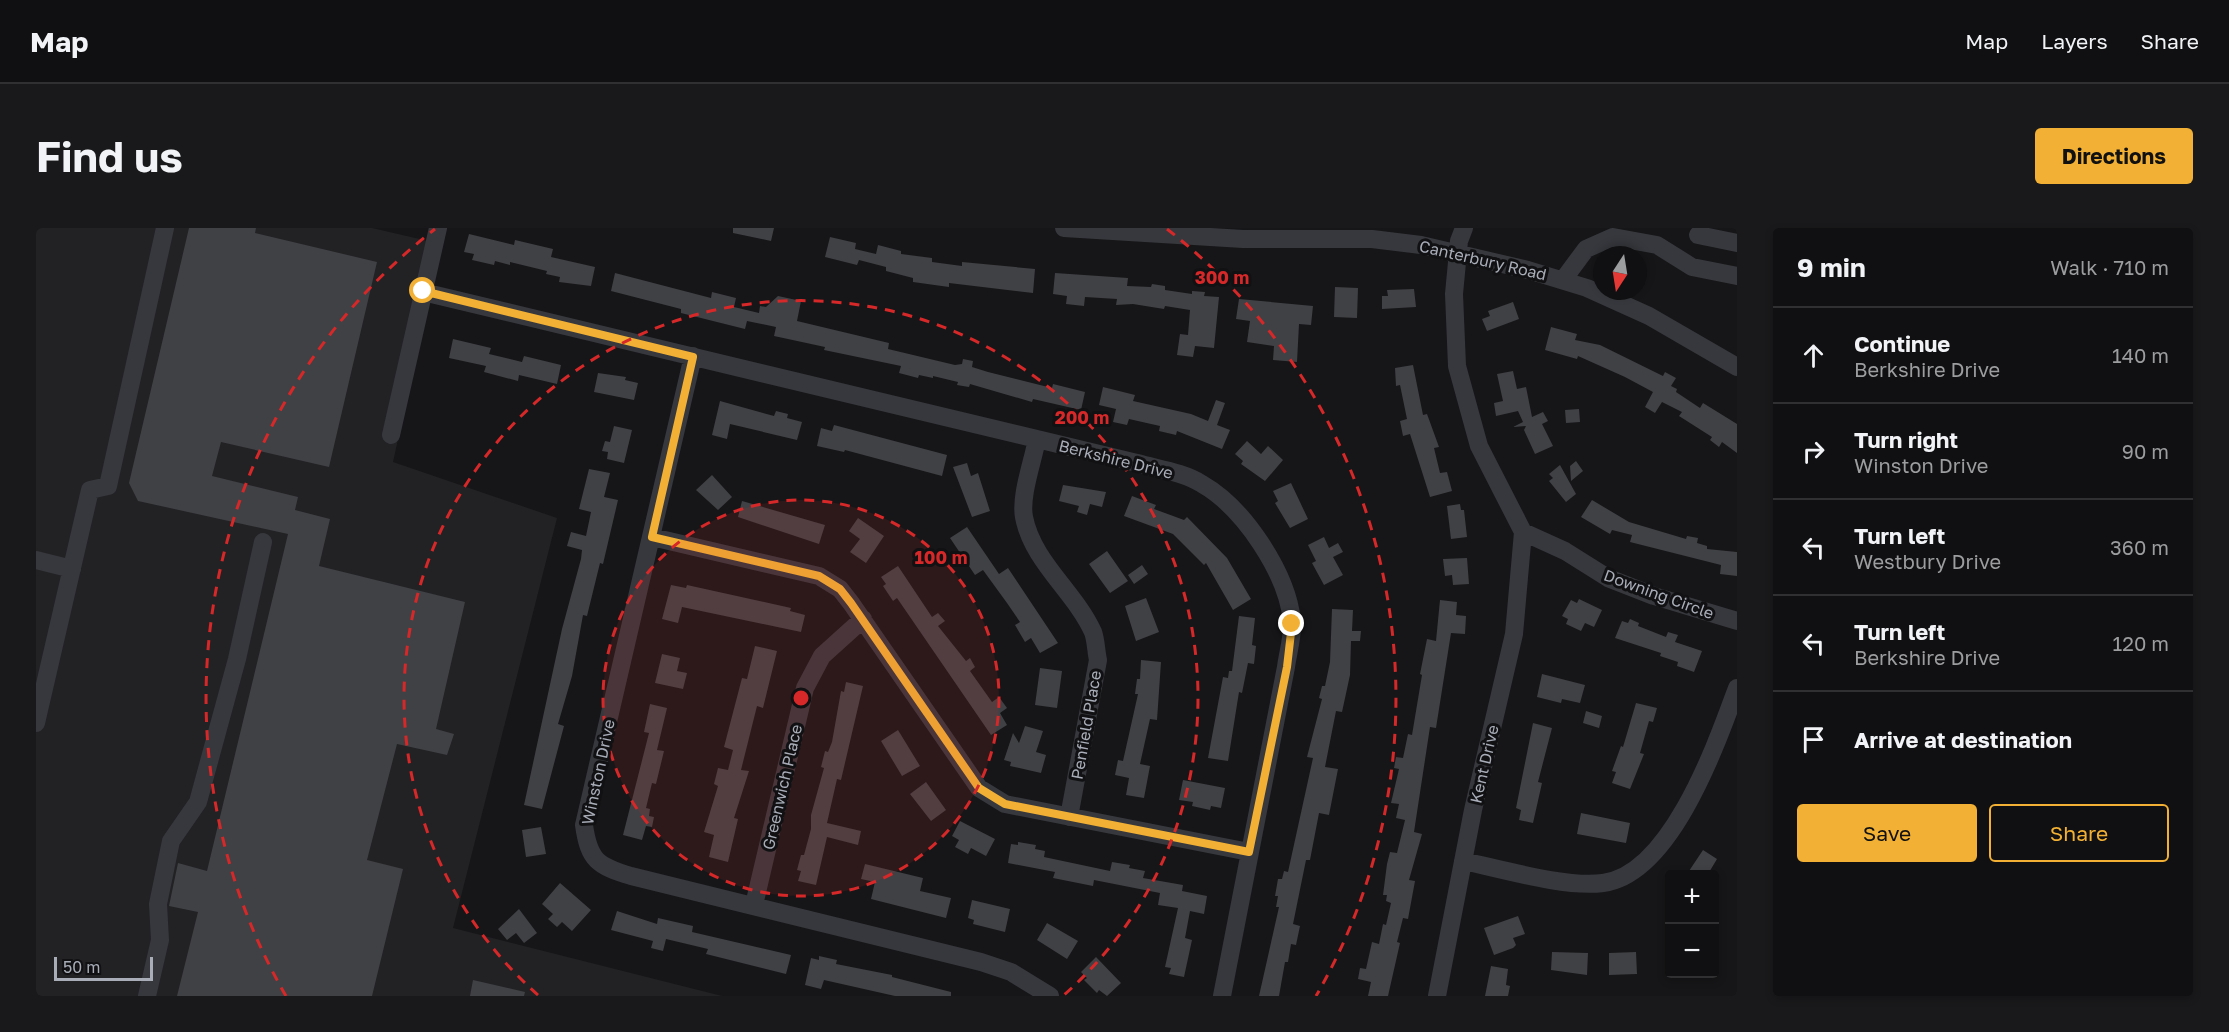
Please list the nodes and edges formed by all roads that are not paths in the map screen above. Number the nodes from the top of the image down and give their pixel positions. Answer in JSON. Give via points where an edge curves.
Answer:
{"nodes":[{"id":1,"x":165,"y":228,"type":"edge"},
{"id":2,"x":438,"y":228,"type":"edge"},
{"id":3,"x":1064,"y":228,"type":"edge"},
{"id":4,"x":1407,"y":228,"type":"edge"},
{"id":5,"x":1464,"y":228,"type":"edge"},
{"id":6,"x":1698,"y":231,"type":"edge"},
{"id":7,"x":1372,"y":238,"type":"junction"},
{"id":8,"x":1737,"y":243,"type":"edge"},
{"id":9,"x":1458,"y":253,"type":"junction"},
{"id":10,"x":1692,"y":267,"type":"junction"},
{"id":11,"x":1737,"y":276,"type":"edge"},
{"id":12,"x":1563,"y":280,"type":"junction"},
{"id":13,"x":423,"y":291,"type":"junction"},
{"id":14,"x":693,"y":357,"type":"junction"},
{"id":15,"x":1737,"y":367,"type":"edge"},
{"id":16,"x":391,"y":435,"type":"dead end"},
{"id":17,"x":1037,"y":439,"type":"junction"},
{"id":18,"x":1523,"y":532,"type":"junction"},
{"id":19,"x":652,"y":537,"type":"junction"},
{"id":20,"x":263,"y":542,"type":"dead end"},
{"id":21,"x":36,"y":560,"type":"edge"},
{"id":22,"x":72,"y":568,"type":"junction"},
{"id":23,"x":863,"y":619,"type":"junction"},
{"id":24,"x":1737,"y":621,"type":"edge"},
{"id":25,"x":1737,"y":688,"type":"edge"},
{"id":26,"x":36,"y":723,"type":"edge"},
{"id":27,"x":1069,"y":817,"type":"junction"},
{"id":28,"x":1249,"y":852,"type":"junction"},
{"id":29,"x":1463,"y":861,"type":"junction"},
{"id":30,"x":754,"y":905,"type":"junction"},
{"id":31,"x":147,"y":996,"type":"edge"},
{"id":32,"x":1050,"y":996,"type":"edge"},
{"id":33,"x":1222,"y":996,"type":"edge"},
{"id":34,"x":1437,"y":996,"type":"edge"}],
"edges":[{"from":1,"to":22,"type":"street","via":[[108,486],[90,490]]},
{"from":2,"to":13,"type":"street"},
{"from":3,"to":7,"type":"street","name":"Canterbury Road","via":[[1243,239]]},
{"from":4,"to":7,"type":"street"},
{"from":5,"to":9,"type":"street"},
{"from":6,"to":8,"type":"street"},
{"from":6,"to":10,"type":"street"},
{"from":7,"to":9,"type":"street","name":"Canterbury Road"},
{"from":9,"to":12,"type":"street","name":"Canterbury Road"},
{"from":9,"to":18,"type":"street","via":[[1454,322],[1461,386],[1479,446]]},
{"from":10,"to":11,"type":"street"},
{"from":10,"to":12,"type":"street","via":[[1657,245],[1612,237],[1586,249]]},
{"from":12,"to":15,"type":"street","name":"Canterbury Road","via":[[1649,316]]},
{"from":13,"to":14,"type":"street","name":"Berkshire Drive"},
{"from":13,"to":16,"type":"street"},
{"from":14,"to":17,"type":"street","name":"Berkshire Drive"},
{"from":14,"to":19,"type":"street","name":"Winston Drive"},
{"from":17,"to":27,"type":"street","name":"Penfield Place","via":[[1024,517],[1036,546],[1087,620],[1098,660]]},
{"from":17,"to":28,"type":"street","name":"Berkshire Drive","via":[[1201,483],[1226,500],[1280,577],[1292,624],[1287,667]]},
{"from":18,"to":24,"type":"street","name":"Downing Circle","via":[[1565,551],[1608,578]]},
{"from":18,"to":29,"type":"street","name":"Kent Drive","via":[[1514,634]]},
{"from":19,"to":23,"type":"street","via":[[819,576],[840,589]]},
{"from":19,"to":30,"type":"street","name":"Winston Drive","via":[[584,825],[587,843],[605,868]]},
{"from":20,"to":31,"type":"street","via":[[237,659],[198,802],[171,841],[158,904],[160,940]]},
{"from":21,"to":22,"type":"street"},
{"from":22,"to":26,"type":"street"},
{"from":23,"to":27,"type":"street","via":[[979,788],[1005,804]]},
{"from":23,"to":30,"type":"street","name":"Greenwich Place","via":[[822,656],[805,688]]},
{"from":25,"to":29,"type":"street","via":[[1696,787],[1655,852],[1637,870],[1613,881],[1587,884]]},
{"from":27,"to":28,"type":"street"},
{"from":28,"to":33,"type":"street","name":"Berkshire Drive"},
{"from":29,"to":34,"type":"street","name":"Kent Drive"},
{"from":30,"to":32,"type":"street","name":"Winston Drive","via":[[981,962],[1011,972]]}]}
